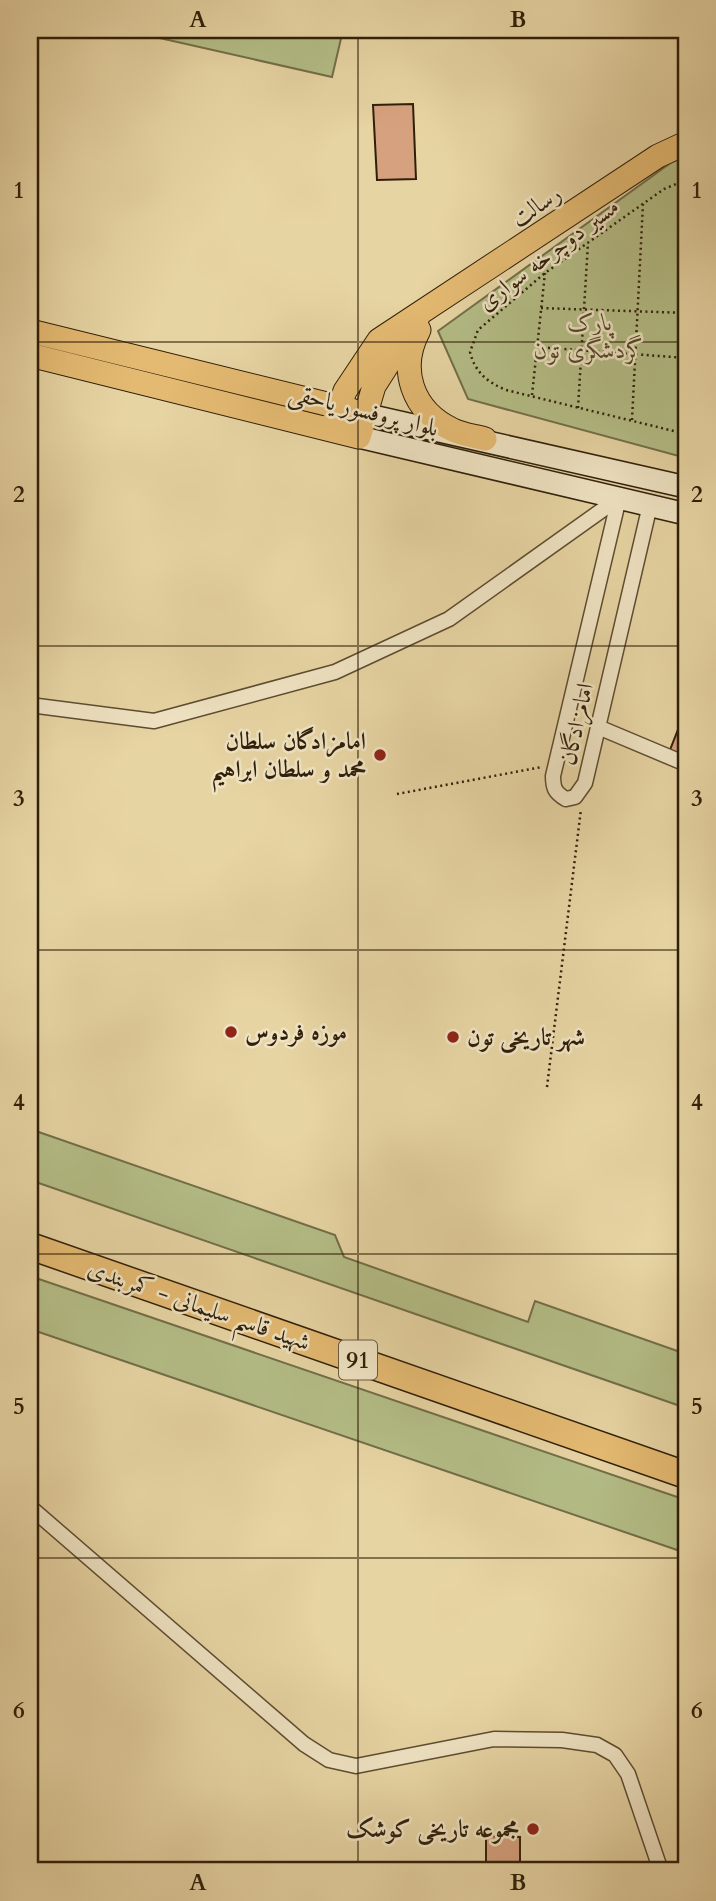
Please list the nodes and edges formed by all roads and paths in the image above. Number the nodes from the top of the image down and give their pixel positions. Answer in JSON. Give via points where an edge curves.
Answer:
{"nodes":[{"id":1,"x":686,"y":143,"type":"edge"},
{"id":2,"x":686,"y":180,"type":"edge"},
{"id":3,"x":643,"y":204,"type":"junction"},
{"id":4,"x":588,"y":243,"type":"junction"},
{"id":5,"x":545,"y":273,"type":"junction"},
{"id":6,"x":541,"y":308,"type":"junction"},
{"id":7,"x":584,"y":309,"type":"junction"},
{"id":8,"x":637,"y":311,"type":"junction"},
{"id":9,"x":425,"y":312,"type":"junction"},
{"id":10,"x":686,"y":314,"type":"edge"},
{"id":11,"x":30,"y":331,"type":"edge"},
{"id":12,"x":379,"y":340,"type":"junction"},
{"id":13,"x":537,"y":346,"type":"junction"},
{"id":14,"x":582,"y":350,"type":"junction"},
{"id":15,"x":635,"y":354,"type":"junction"},
{"id":16,"x":30,"y":355,"type":"edge"},
{"id":17,"x":686,"y":358,"type":"edge"},
{"id":18,"x":288,"y":393,"type":"junction"},
{"id":19,"x":531,"y":396,"type":"junction"},
{"id":20,"x":341,"y":399,"type":"junction"},
{"id":21,"x":366,"y":407,"type":"junction"},
{"id":22,"x":578,"y":408,"type":"junction"},
{"id":23,"x":632,"y":421,"type":"junction"},
{"id":24,"x":331,"y":430,"type":"junction"},
{"id":25,"x":685,"y":433,"type":"edge"},
{"id":26,"x":359,"y":437,"type":"junction"},
{"id":27,"x":485,"y":439,"type":"junction"},
{"id":28,"x":480,"y":465,"type":"junction"},
{"id":29,"x":686,"y":487,"type":"edge"},
{"id":30,"x":619,"y":498,"type":"junction"},
{"id":31,"x":650,"y":505,"type":"junction"},
{"id":32,"x":686,"y":514,"type":"edge"},
{"id":33,"x":30,"y":705,"type":"edge"},
{"id":34,"x":598,"y":727,"type":"junction"},
{"id":35,"x":686,"y":764,"type":"edge"},
{"id":36,"x":555,"y":765,"type":"junction"},
{"id":37,"x":583,"y":790,"type":"junction"},
{"id":38,"x":397,"y":793,"type":"dead end"},
{"id":39,"x":547,"y":1087,"type":"dead end"},
{"id":40,"x":30,"y":1246,"type":"edge"},
{"id":41,"x":686,"y":1475,"type":"edge"},
{"id":42,"x":30,"y":1507,"type":"edge"},
{"id":43,"x":661,"y":1871,"type":"edge"}],
"edges":[{"from":1,"to":9,"type":"main road","name":"رسالت","via":[[658,156]]},
{"from":2,"to":3,"type":"path","name":"مسیر دوچرخه سواری"},
{"from":3,"to":4,"type":"path","name":"مسیر دوچرخه سواری"},
{"from":3,"to":8,"type":"path"},
{"from":4,"to":5,"type":"path","name":"مسیر دوچرخه سواری"},
{"from":4,"to":7,"type":"path"},
{"from":5,"to":6,"type":"path"},
{"from":5,"to":19,"type":"path","name":"مسیر دوچرخه سواری","via":[[478,330],[470,352],[485,379]]},
{"from":6,"to":7,"type":"path"},
{"from":6,"to":13,"type":"path"},
{"from":7,"to":8,"type":"path"},
{"from":7,"to":14,"type":"path"},
{"from":8,"to":10,"type":"path"},
{"from":8,"to":15,"type":"path"},
{"from":9,"to":12,"type":"main road","name":"رسالت"},
{"from":9,"to":21,"type":"main road","name":"رسالت","via":[[382,371]]},
{"from":9,"to":27,"type":"main road","via":[[407,371],[412,389],[430,413],[453,430]]},
{"from":10,"to":17,"type":"path"},
{"from":11,"to":18,"type":"main road","name":"بلوار پروفسور یاحقی"},
{"from":12,"to":18,"type":"main road","via":[[340,383],[316,393]]},
{"from":12,"to":20,"type":"main road","name":"رسالت"},
{"from":13,"to":14,"type":"path"},
{"from":13,"to":19,"type":"path"},
{"from":14,"to":15,"type":"path"},
{"from":14,"to":22,"type":"path"},
{"from":15,"to":17,"type":"path"},
{"from":15,"to":23,"type":"path"},
{"from":16,"to":24,"type":"main road","name":"بلوار پروفسور یاحقی"},
{"from":17,"to":25,"type":"path"},
{"from":18,"to":20,"type":"main road","name":"بلوار پروفسور یاحقی"},
{"from":19,"to":22,"type":"path","name":"مسیر دوچرخه سواری"},
{"from":20,"to":21,"type":"main road","name":"بلوار پروفسور یاحقی"},
{"from":20,"to":24,"type":"main road","name":"رسالت"},
{"from":21,"to":26,"type":"main road","name":"رسالت"},
{"from":21,"to":27,"type":"main road","name":"بلوار پروفسور یاحقی"},
{"from":22,"to":23,"type":"path","name":"مسیر دوچرخه سواری"},
{"from":23,"to":25,"type":"path","name":"مسیر دوچرخه سواری"},
{"from":24,"to":26,"type":"main road","name":"بلوار پروفسور یاحقی"},
{"from":26,"to":28,"type":"main road","name":"بلوار پروفسور یاحقی"},
{"from":27,"to":28,"type":"main road"},
{"from":27,"to":29,"type":"main road","name":"بلوار پروفسور یاحقی"},
{"from":28,"to":30,"type":"main road","name":"بلوار پروفسور یاحقی"},
{"from":30,"to":31,"type":"main road","name":"بلوار پروفسور یاحقی"},
{"from":30,"to":33,"type":"street","via":[[449,619],[335,672],[155,721]]},
{"from":30,"to":36,"type":"street","name":"امامزادگان"},
{"from":31,"to":32,"type":"main road","name":"بلوار پروفسور یاحقی"},
{"from":31,"to":34,"type":"street","name":"امامزادگان"},
{"from":34,"to":35,"type":"street"},
{"from":34,"to":37,"type":"street","name":"امامزادگان"},
{"from":36,"to":37,"type":"street","name":"امامزادگان","via":[[553,786],[558,795],[566,799]]},
{"from":36,"to":38,"type":"path"},
{"from":37,"to":39,"type":"path"},
{"from":40,"to":41,"type":"highway","name":"شهید قاسم سلیمانی - کمربندی","number":"91"},
{"from":42,"to":43,"type":"street","via":[[304,1744],[329,1760],[356,1766],[494,1739],[562,1740],[597,1745],[615,1755],[628,1774]]}]}
